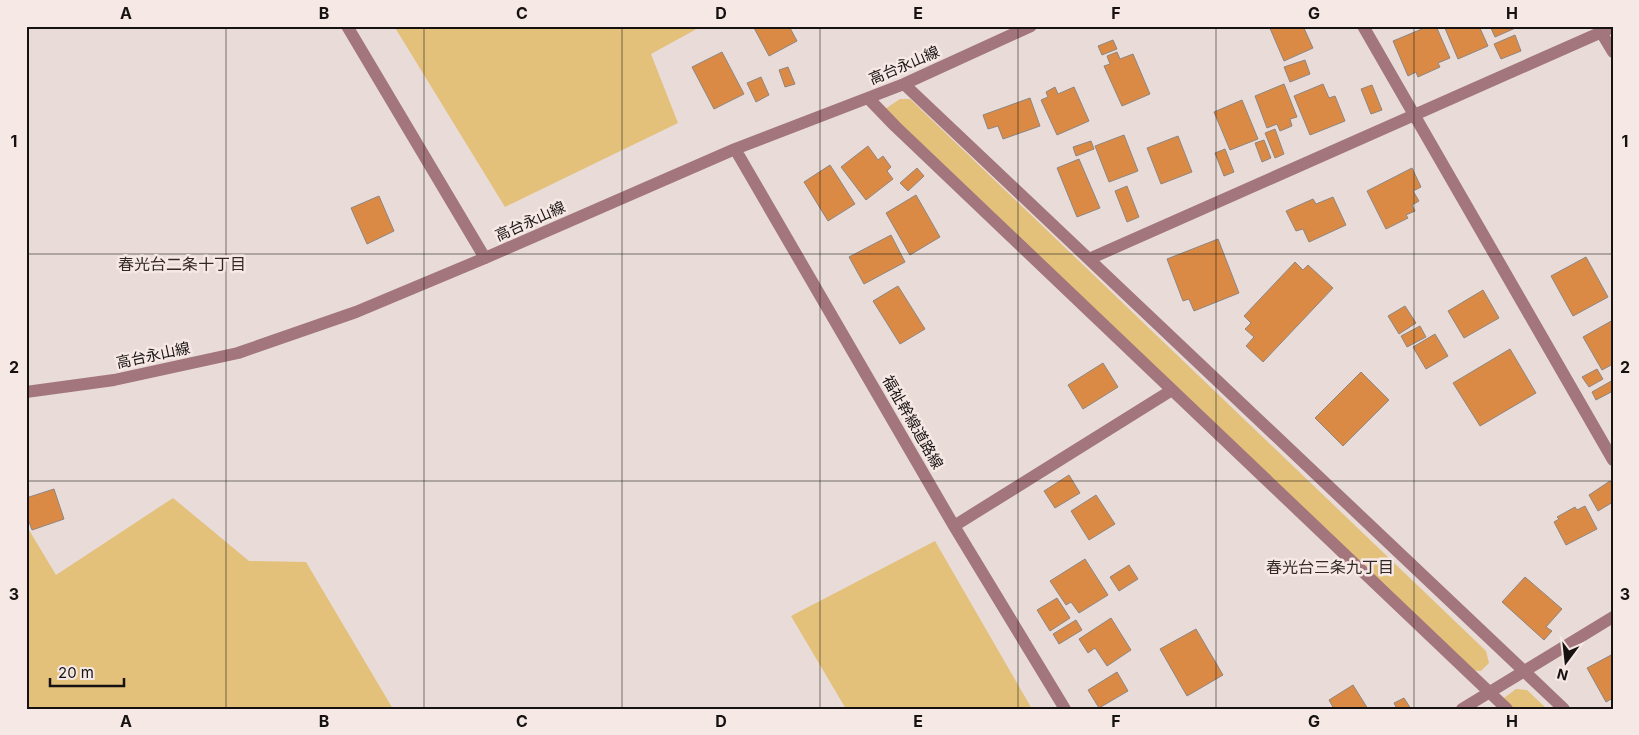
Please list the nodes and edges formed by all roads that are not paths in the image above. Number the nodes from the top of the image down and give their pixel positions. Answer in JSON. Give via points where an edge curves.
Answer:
{"nodes":[{"id":1,"x":347,"y":26,"type":"edge"},
{"id":2,"x":1031,"y":26,"type":"edge"},
{"id":3,"x":1363,"y":26,"type":"edge"},
{"id":4,"x":1607,"y":30,"type":"edge"},
{"id":5,"x":1613,"y":52,"type":"edge"},
{"id":6,"x":904,"y":84,"type":"junction"},
{"id":7,"x":868,"y":98,"type":"junction"},
{"id":8,"x":1414,"y":116,"type":"junction"},
{"id":9,"x":736,"y":149,"type":"junction"},
{"id":10,"x":485,"y":258,"type":"junction"},
{"id":11,"x":1089,"y":258,"type":"junction"},
{"id":12,"x":1172,"y":390,"type":"junction"},
{"id":13,"x":26,"y":392,"type":"edge"},
{"id":14,"x":1613,"y":460,"type":"edge"},
{"id":15,"x":954,"y":526,"type":"junction"},
{"id":16,"x":1613,"y":617,"type":"edge"},
{"id":17,"x":1524,"y":671,"type":"junction"},
{"id":18,"x":1490,"y":692,"type":"junction"},
{"id":19,"x":1065,"y":709,"type":"edge"},
{"id":20,"x":1462,"y":709,"type":"edge"},
{"id":21,"x":1507,"y":709,"type":"edge"},
{"id":22,"x":1564,"y":709,"type":"edge"}],
"edges":[{"from":1,"to":10,"type":"street"},
{"from":2,"to":6,"type":"street","name":"高台永山線"},
{"from":3,"to":8,"type":"street"},
{"from":4,"to":5,"type":"street"},
{"from":4,"to":8,"type":"street"},
{"from":6,"to":7,"type":"street","name":"高台永山線"},
{"from":6,"to":11,"type":"street"},
{"from":7,"to":9,"type":"street","name":"高台永山線"},
{"from":7,"to":12,"type":"street"},
{"from":8,"to":11,"type":"street"},
{"from":8,"to":14,"type":"street"},
{"from":9,"to":10,"type":"street","name":"高台永山線"},
{"from":9,"to":15,"type":"street","name":"福祉幹線道路線"},
{"from":10,"to":13,"type":"street","name":"高台永山線","via":[[356,312],[238,353],[114,380]]},
{"from":11,"to":17,"type":"street"},
{"from":12,"to":15,"type":"street"},
{"from":12,"to":18,"type":"street"},
{"from":15,"to":19,"type":"street","name":"福祉幹線道路線"},
{"from":16,"to":17,"type":"street"},
{"from":17,"to":18,"type":"street"},
{"from":17,"to":22,"type":"street"},
{"from":18,"to":20,"type":"street"},
{"from":18,"to":21,"type":"street"}]}
